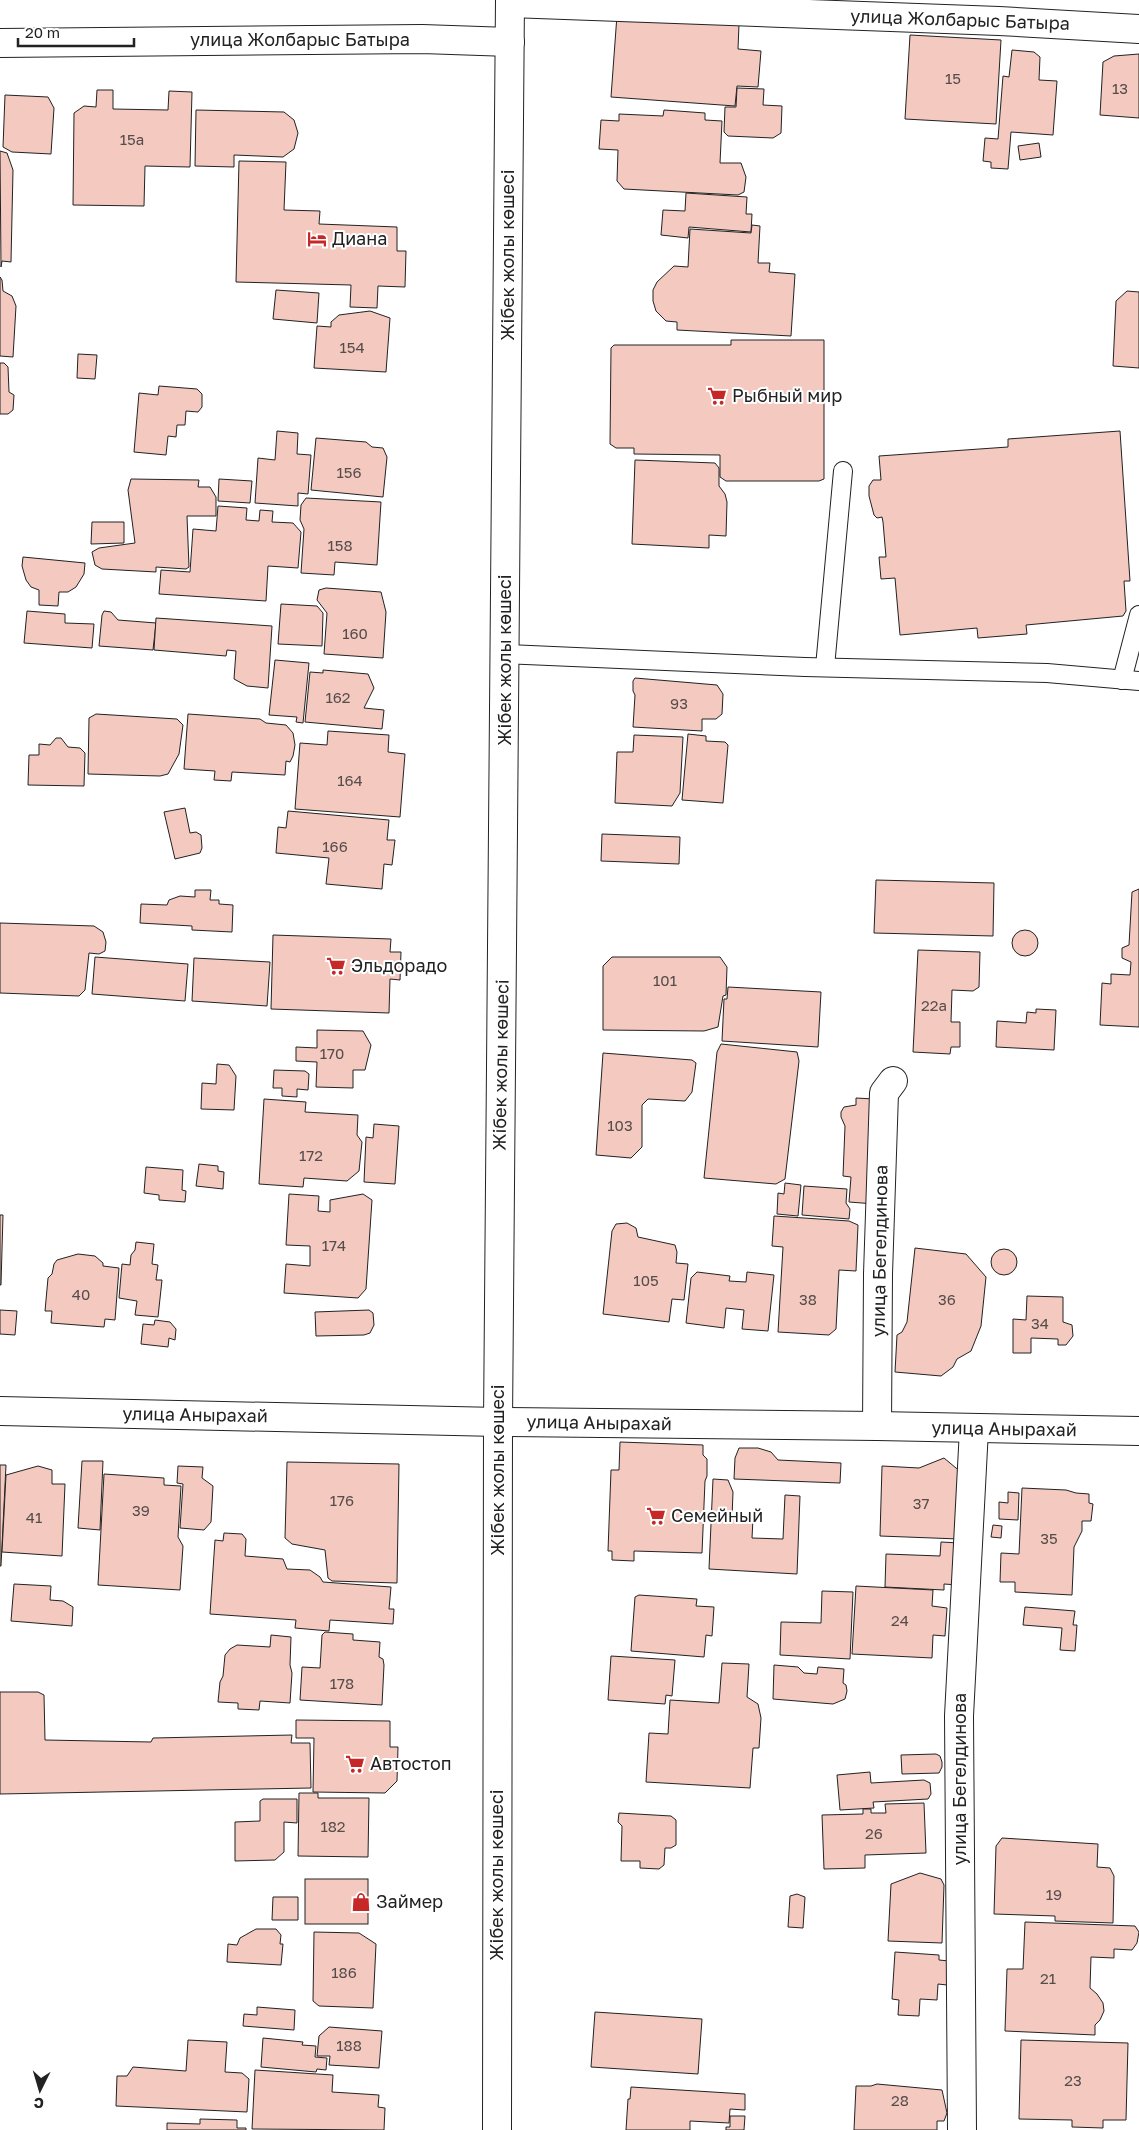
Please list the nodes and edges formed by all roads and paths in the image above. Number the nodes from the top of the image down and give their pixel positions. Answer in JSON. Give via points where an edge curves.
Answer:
{"nodes":[{"id":1,"x":510,"y":2,"type":"edge"},
{"id":2,"x":1000,"y":10,"type":"edge"},
{"id":3,"x":1139,"y":29,"type":"edge"},
{"id":4,"x":510,"y":42,"type":"junction"},
{"id":5,"x":0,"y":43,"type":"edge"},
{"id":6,"x":843,"y":471,"type":"dead end"},
{"id":7,"x":1139,"y":615,"type":"edge"},
{"id":8,"x":505,"y":654,"type":"junction"},
{"id":9,"x":825,"y":667,"type":"junction"},
{"id":10,"x":1130,"y":681,"type":"edge"},
{"id":11,"x":893,"y":1080,"type":"dead end"},
{"id":12,"x":0,"y":1411,"type":"edge"},
{"id":13,"x":498,"y":1422,"type":"junction"},
{"id":14,"x":876,"y":1426,"type":"junction"},
{"id":15,"x":974,"y":1429,"type":"junction"},
{"id":16,"x":1139,"y":1431,"type":"edge"},
{"id":17,"x":497,"y":2130,"type":"edge"},
{"id":18,"x":962,"y":2130,"type":"edge"}],
"edges":[{"from":1,"to":2,"type":"main road","name":"улица Жолбарыс Батыра"},
{"from":1,"to":4,"type":"main road","name":"Жібек жолы көшесі"},
{"from":2,"to":3,"type":"main road","name":"улица Жолбарыс Батыра"},
{"from":4,"to":5,"type":"main road","name":"улица Жолбарыс Батыра","via":[[412,39]]},
{"from":4,"to":8,"type":"main road","name":"Жібек жолы көшесі"},
{"from":6,"to":9,"type":"lane"},
{"from":7,"to":10,"type":"lane"},
{"from":8,"to":9,"type":"lane"},
{"from":8,"to":13,"type":"main road","name":"Жібек жолы көшесі"},
{"from":9,"to":10,"type":"lane","via":[[1047,673]]},
{"from":11,"to":14,"type":"main road","name":"улица Бегелдинова","via":[[884,1093]]},
{"from":12,"to":13,"type":"main road","name":"улица Анырахай"},
{"from":13,"to":14,"type":"main road","name":"улица Анырахай"},
{"from":13,"to":17,"type":"main road","name":"Жібек жолы көшесі"},
{"from":14,"to":15,"type":"main road","name":"улица Анырахай"},
{"from":15,"to":16,"type":"main road","name":"улица Анырахай"},
{"from":15,"to":18,"type":"main road","name":"улица Бегелдинова","via":[[959,1716]]}]}
